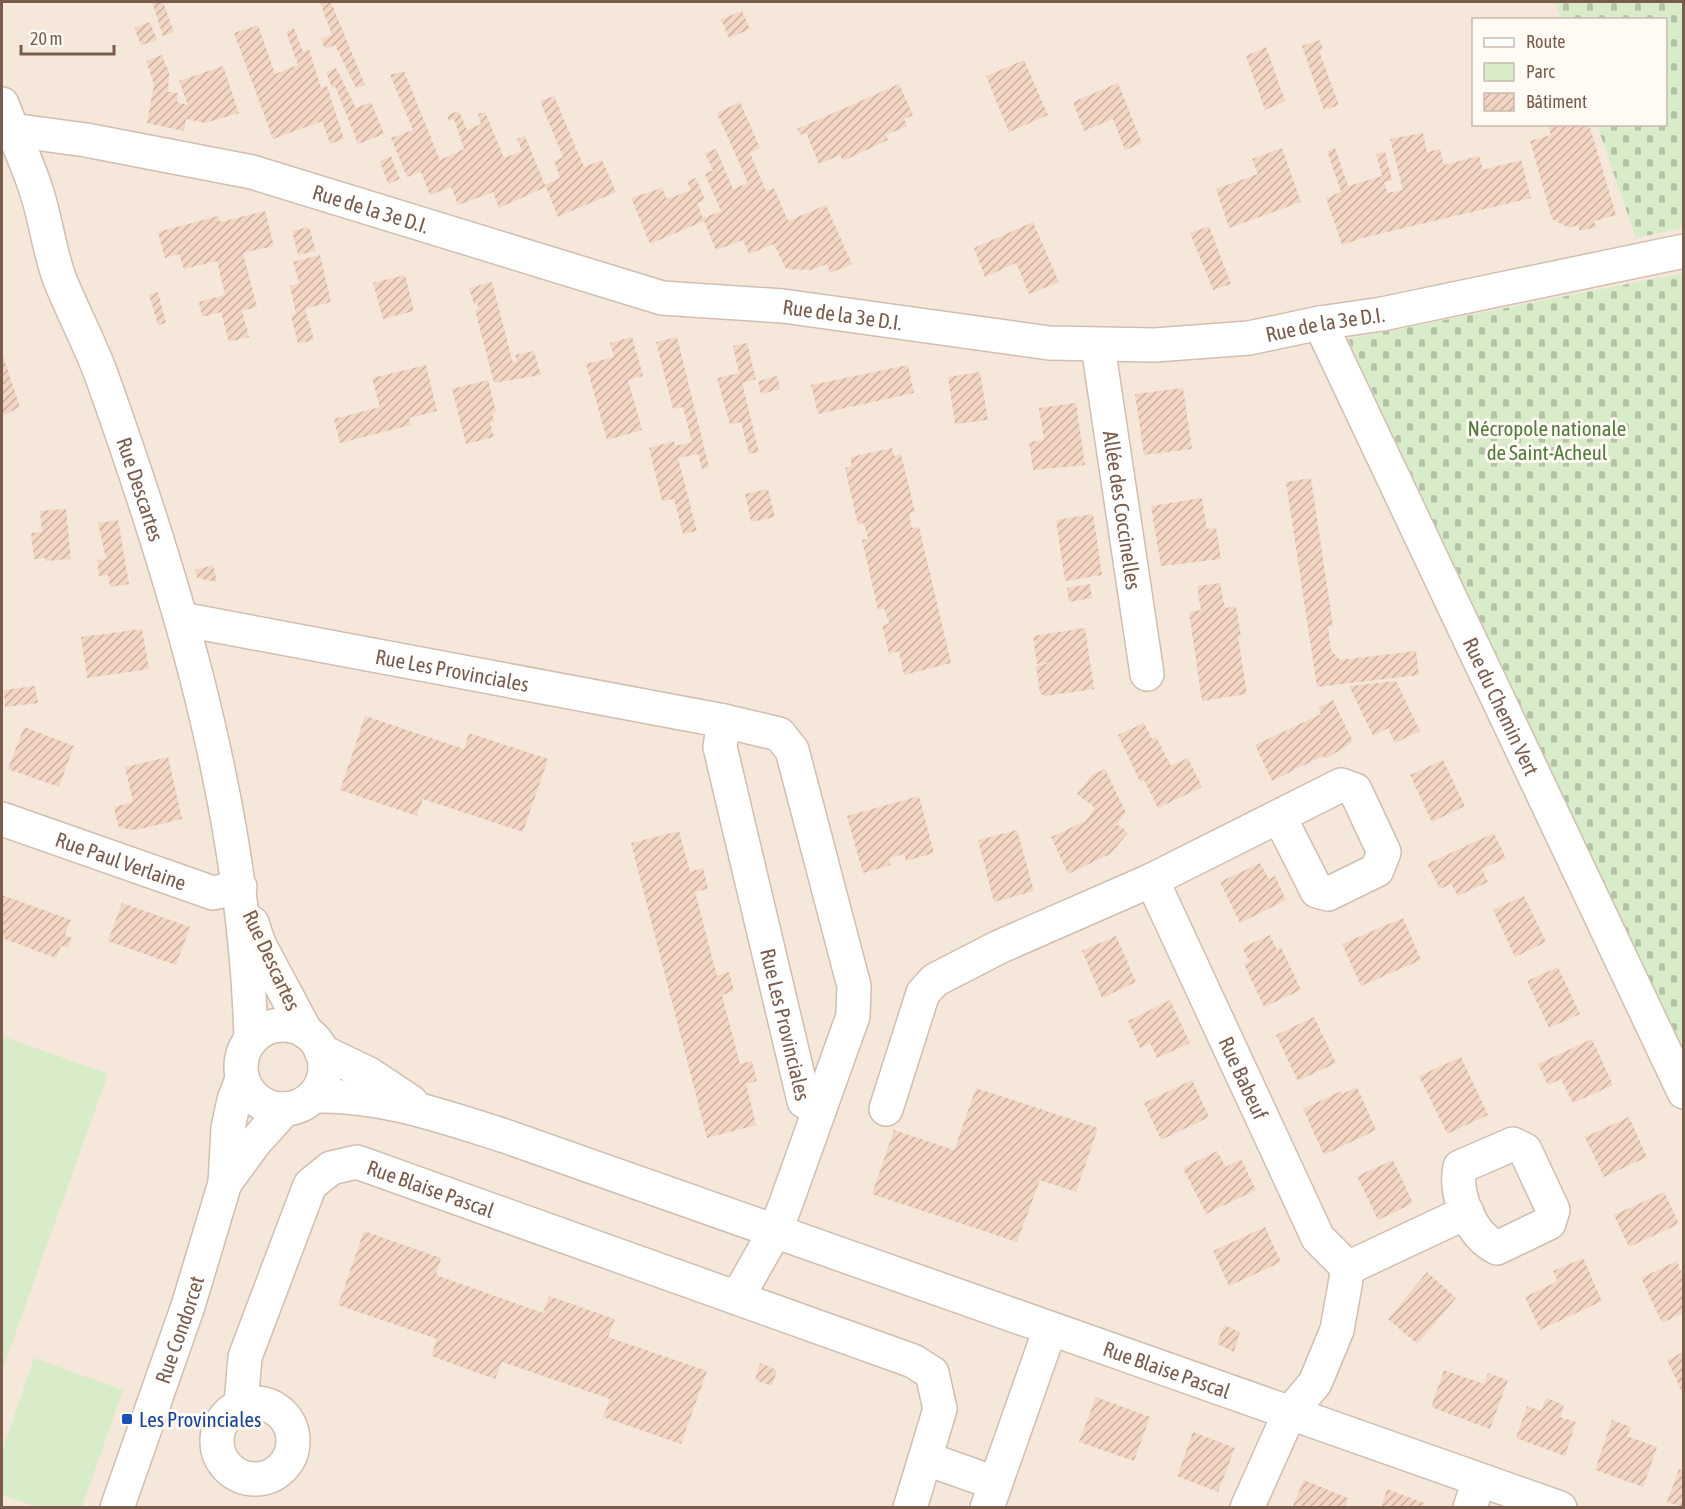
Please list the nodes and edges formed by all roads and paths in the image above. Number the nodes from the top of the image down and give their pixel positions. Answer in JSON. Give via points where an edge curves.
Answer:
{"nodes":[{"id":1,"x":7,"y":117,"type":"edge"},
{"id":2,"x":1683,"y":251,"type":"edge"},
{"id":3,"x":1320,"y":323,"type":"junction"},
{"id":4,"x":1098,"y":346,"type":"junction"},
{"id":5,"x":181,"y":619,"type":"junction"},
{"id":6,"x":1147,"y":674,"type":"dead end"},
{"id":7,"x":724,"y":721,"type":"junction"},
{"id":8,"x":1279,"y":816,"type":"dead end"},
{"id":9,"x":2,"y":819,"type":"edge"},
{"id":10,"x":1152,"y":880,"type":"junction"},
{"id":11,"x":240,"y":887,"type":"junction"},
{"id":12,"x":251,"y":1039,"type":"junction"},
{"id":13,"x":314,"y":1042,"type":"junction"},
{"id":14,"x":242,"y":1078,"type":"junction"},
{"id":15,"x":1683,"y":1092,"type":"edge"},
{"id":16,"x":299,"y":1103,"type":"junction"},
{"id":17,"x":422,"y":1109,"type":"junction"},
{"id":18,"x":885,"y":1109,"type":"dead end"},
{"id":19,"x":819,"y":1111,"type":"junction"},
{"id":20,"x":225,"y":1183,"type":"junction"},
{"id":21,"x":1467,"y":1212,"type":"dead end"},
{"id":22,"x":775,"y":1231,"type":"junction"},
{"id":23,"x":1348,"y":1268,"type":"junction"},
{"id":24,"x":738,"y":1298,"type":"junction"},
{"id":25,"x":1050,"y":1329,"type":"junction"},
{"id":26,"x":241,"y":1404,"type":"dead end"},
{"id":27,"x":1289,"y":1414,"type":"junction"},
{"id":28,"x":927,"y":1459,"type":"junction"},
{"id":29,"x":1474,"y":1494,"type":"edge"},
{"id":30,"x":991,"y":1495,"type":"edge"},
{"id":31,"x":117,"y":1508,"type":"edge"},
{"id":32,"x":910,"y":1508,"type":"edge"},
{"id":33,"x":1247,"y":1508,"type":"edge"},
{"id":34,"x":1560,"y":1508,"type":"edge"}],
"edges":[{"from":1,"to":4,"type":"street","name":"Rue de la 3e D.I.","via":[[86,140],[252,172],[662,298],[783,306],[1049,343]]},
{"from":1,"to":5,"type":"street","name":"Rue Descartes","via":[[36,190],[59,277],[100,373]]},
{"from":2,"to":3,"type":"street","name":"Rue de la 3e D.I.","via":[[1382,314]]},
{"from":3,"to":4,"type":"street","name":"Rue de la 3e D.I.","via":[[1249,338]]},
{"from":3,"to":15,"type":"street","name":"Rue du Chemin Vert"},
{"from":4,"to":6,"type":"street","name":"Allée des Coccinelles"},
{"from":5,"to":7,"type":"street","name":"Rue Les Provinciales"},
{"from":5,"to":11,"type":"street","name":"Rue Descartes","via":[[222,780]]},
{"from":7,"to":19,"type":"street","name":"Rue Les Provinciales","via":[[720,747],[804,1101]]},
{"from":7,"to":19,"type":"street","name":"Rue Les Provinciales","via":[[779,734],[792,750],[854,986],[853,1016]]},
{"from":8,"to":10,"type":"street"},
{"from":9,"to":11,"type":"street","name":"Rue Paul Verlaine","via":[[213,893]]},
{"from":10,"to":18,"type":"street","via":[[999,946],[935,980],[923,993]]},
{"from":10,"to":23,"type":"street","name":"Rue Babeuf","via":[[1318,1238]]},
{"from":11,"to":12,"type":"street","name":"Rue Descartes"},
{"from":11,"to":13,"type":"street","name":"Rue Descartes","via":[[260,944]]},
{"from":12,"to":13,"type":"street","via":[[263,1030],[292,1026]]},
{"from":12,"to":14,"type":"street","via":[[240,1065]]},
{"from":13,"to":16,"type":"street","via":[[324,1074]]},
{"from":13,"to":17,"type":"street","name":"Rue Blaise Pascal"},
{"from":14,"to":16,"type":"street","via":[[258,1102],[272,1108]]},
{"from":14,"to":20,"type":"street","name":"Rue Condorcet","via":[[228,1128]]},
{"from":16,"to":17,"type":"street","name":"Rue Blaise Pascal","via":[[342,1095]]},
{"from":16,"to":20,"type":"street","name":"Rue Condorcet","via":[[255,1142]]},
{"from":17,"to":22,"type":"street","name":"Rue Blaise Pascal"},
{"from":19,"to":22,"type":"street","name":"Rue Les Provinciales"},
{"from":20,"to":31,"type":"street","name":"Rue Condorcet","via":[[188,1306]]},
{"from":21,"to":23,"type":"street"},
{"from":22,"to":24,"type":"street"},
{"from":22,"to":25,"type":"street","name":"Rue Blaise Pascal"},
{"from":23,"to":27,"type":"street","via":[[1337,1330],[1315,1383]]},
{"from":24,"to":26,"type":"street","name":"Rue Blaise Pascal","via":[[357,1162],[331,1168],[310,1185],[245,1357]]},
{"from":24,"to":28,"type":"street","name":"Rue Blaise Pascal","via":[[913,1360],[932,1373],[940,1409]]},
{"from":25,"to":27,"type":"street","name":"Rue Blaise Pascal"},
{"from":25,"to":30,"type":"street"},
{"from":27,"to":29,"type":"street","name":"Rue Blaise Pascal"},
{"from":27,"to":33,"type":"street"},
{"from":28,"to":30,"type":"street"},
{"from":28,"to":32,"type":"street","name":"Rue Blaise Pascal"},
{"from":29,"to":34,"type":"street","name":"Rue Blaise Pascal"}]}
